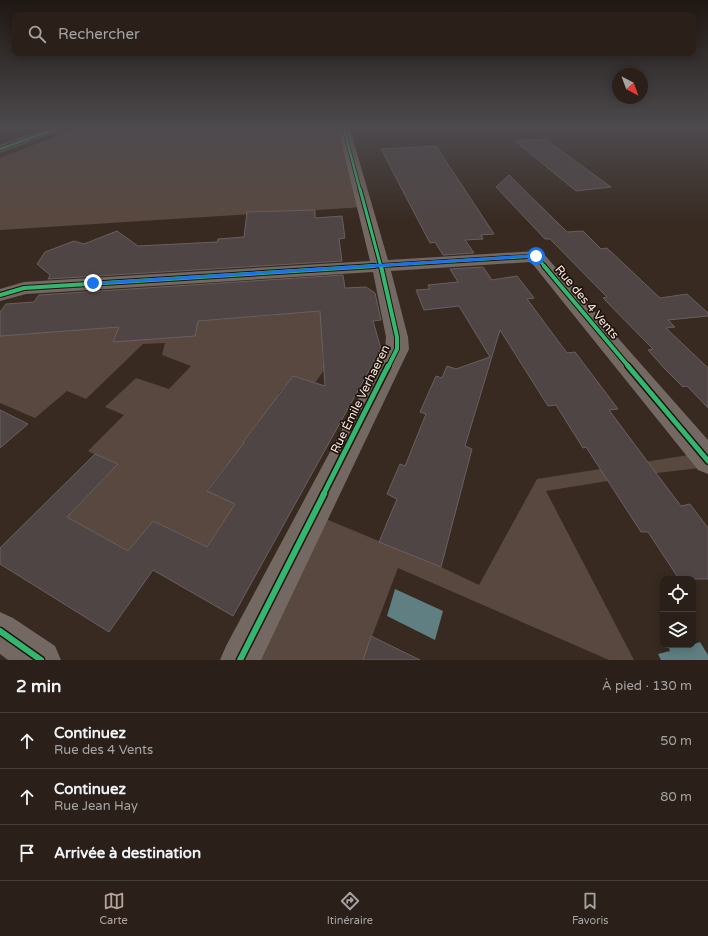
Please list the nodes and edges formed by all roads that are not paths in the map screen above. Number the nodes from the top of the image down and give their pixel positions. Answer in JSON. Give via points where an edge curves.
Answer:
{"nodes":[{"id":1,"x":352,"y":160,"type":"edge"},
{"id":2,"x":381,"y":266,"type":"junction"},
{"id":3,"x":0,"y":295,"type":"edge"},
{"id":4,"x":708,"y":461,"type":"edge"},
{"id":5,"x":0,"y":631,"type":"edge"},
{"id":6,"x":41,"y":660,"type":"edge"},
{"id":7,"x":240,"y":660,"type":"edge"}],
"edges":[{"from":1,"to":2,"type":"street","name":"Rue Émile Verhaeren"},
{"from":2,"to":3,"type":"street","via":[[24,288]]},
{"from":2,"to":4,"type":"street","name":"Rue des 4 Vents","via":[[536,256]]},
{"from":2,"to":7,"type":"street","name":"Rue Émile Verhaeren","via":[[397,337],[397,349]]},
{"from":5,"to":6,"type":"street"}]}
